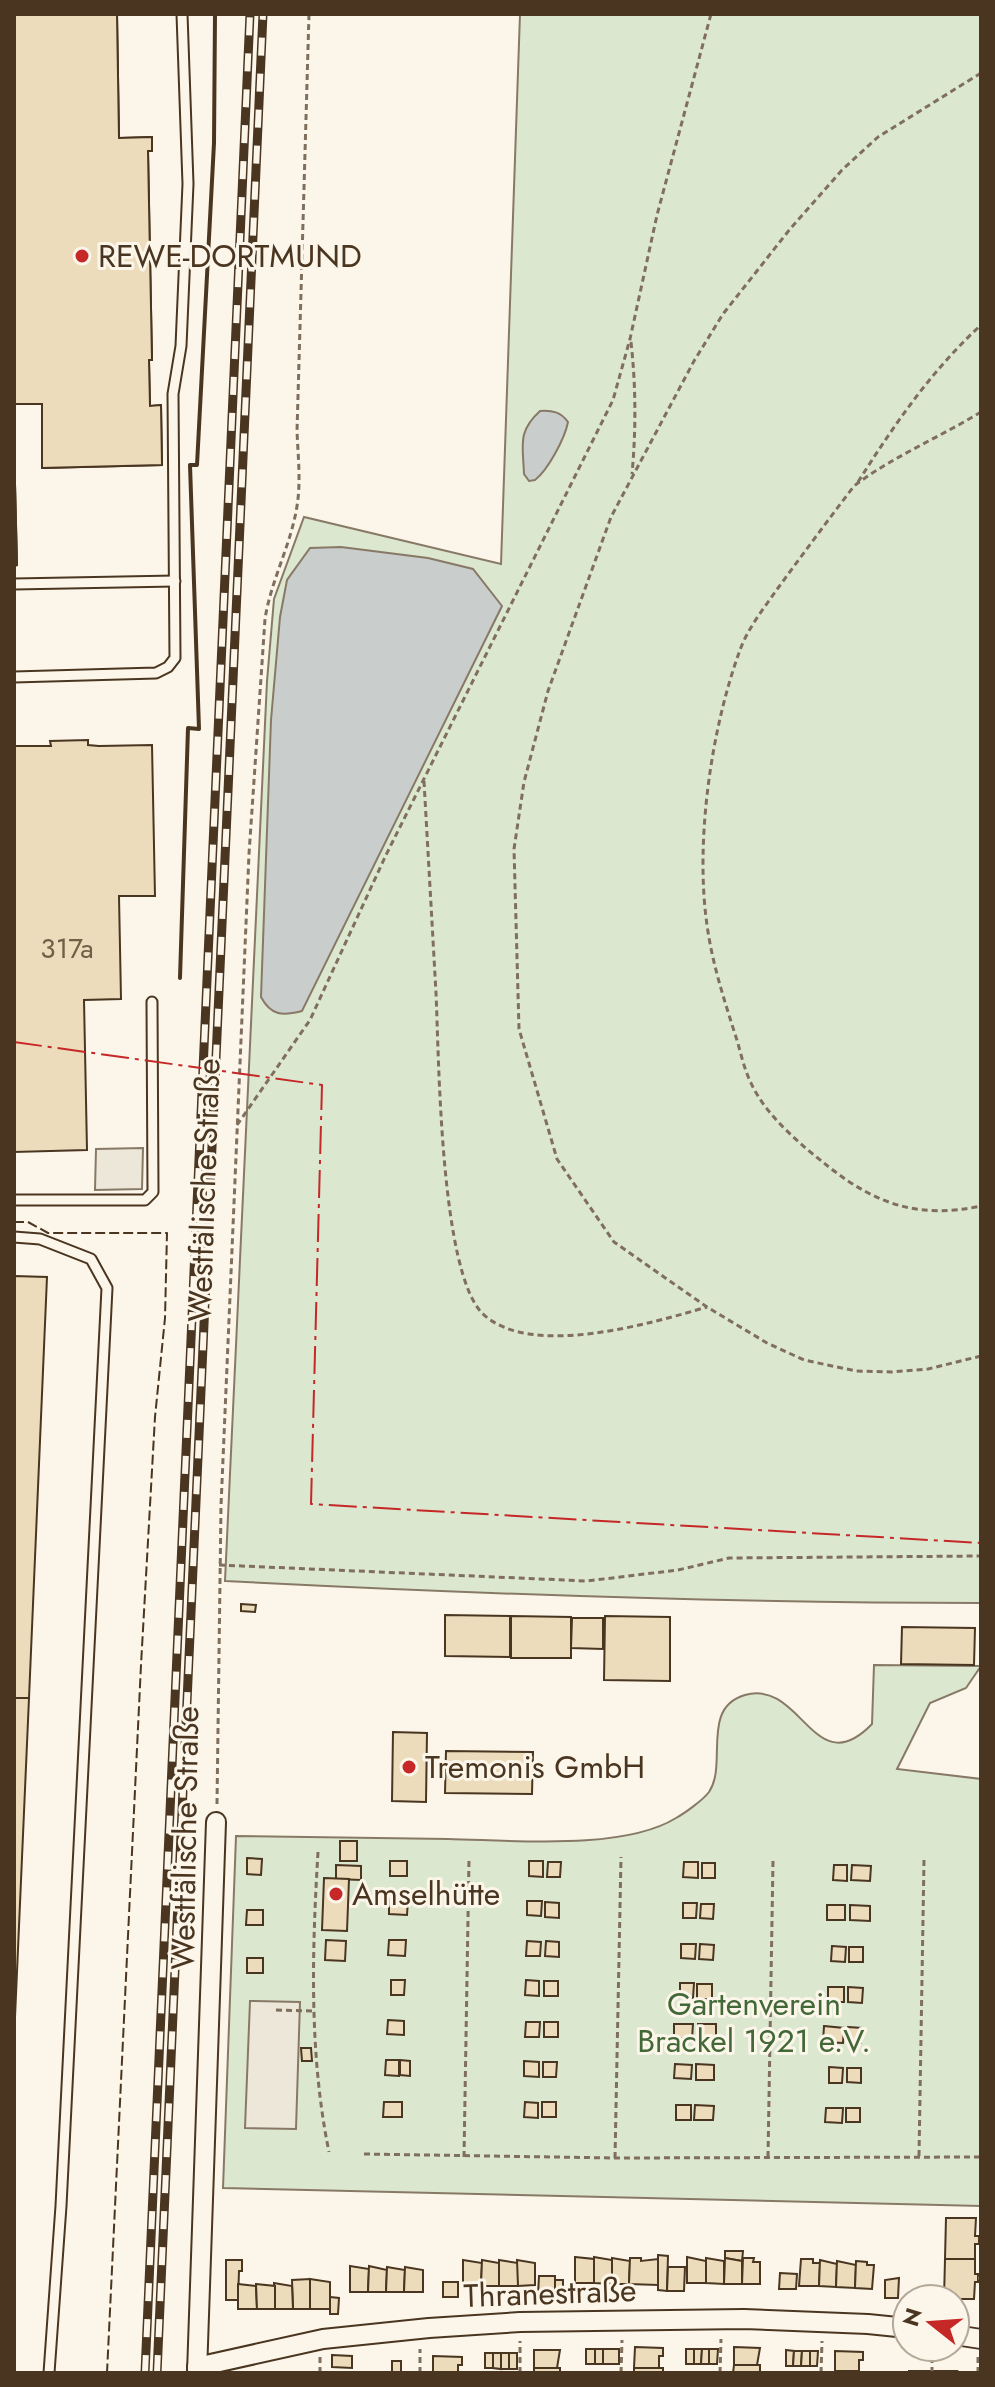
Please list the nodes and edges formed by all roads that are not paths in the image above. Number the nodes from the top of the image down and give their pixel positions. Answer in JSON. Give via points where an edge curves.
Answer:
{"nodes":[{"id":1,"x":182,"y":14,"type":"edge"},
{"id":2,"x":175,"y":581,"type":"junction"},
{"id":3,"x":14,"y":584,"type":"edge"},
{"id":4,"x":14,"y":677,"type":"edge"},
{"id":5,"x":152,"y":1002,"type":"dead end"},
{"id":6,"x":14,"y":1200,"type":"edge"},
{"id":7,"x":14,"y":1237,"type":"edge"},
{"id":8,"x":216,"y":1822,"type":"road end"},
{"id":9,"x":891,"y":2327,"type":"edge"},
{"id":10,"x":197,"y":2370,"type":"edge"},
{"id":11,"x":49,"y":2373,"type":"edge"}],
"edges":[{"from":1,"to":2,"type":"lane","via":[[188,184],[181,346],[173,394]]},
{"from":2,"to":3,"type":"lane"},
{"from":2,"to":4,"type":"lane","via":[[175,658],[168,667],[156,673]]},
{"from":5,"to":6,"type":"lane","via":[[153,1192],[145,1200]]},
{"from":7,"to":11,"type":"lane","via":[[40,1239],[91,1259],[107,1288]]},
{"from":8,"to":10,"type":"street","name":"Westfälische Straße"},
{"from":9,"to":10,"type":"street","name":"Thranestraße","via":[[721,2319],[520,2322],[323,2339]]}]}
